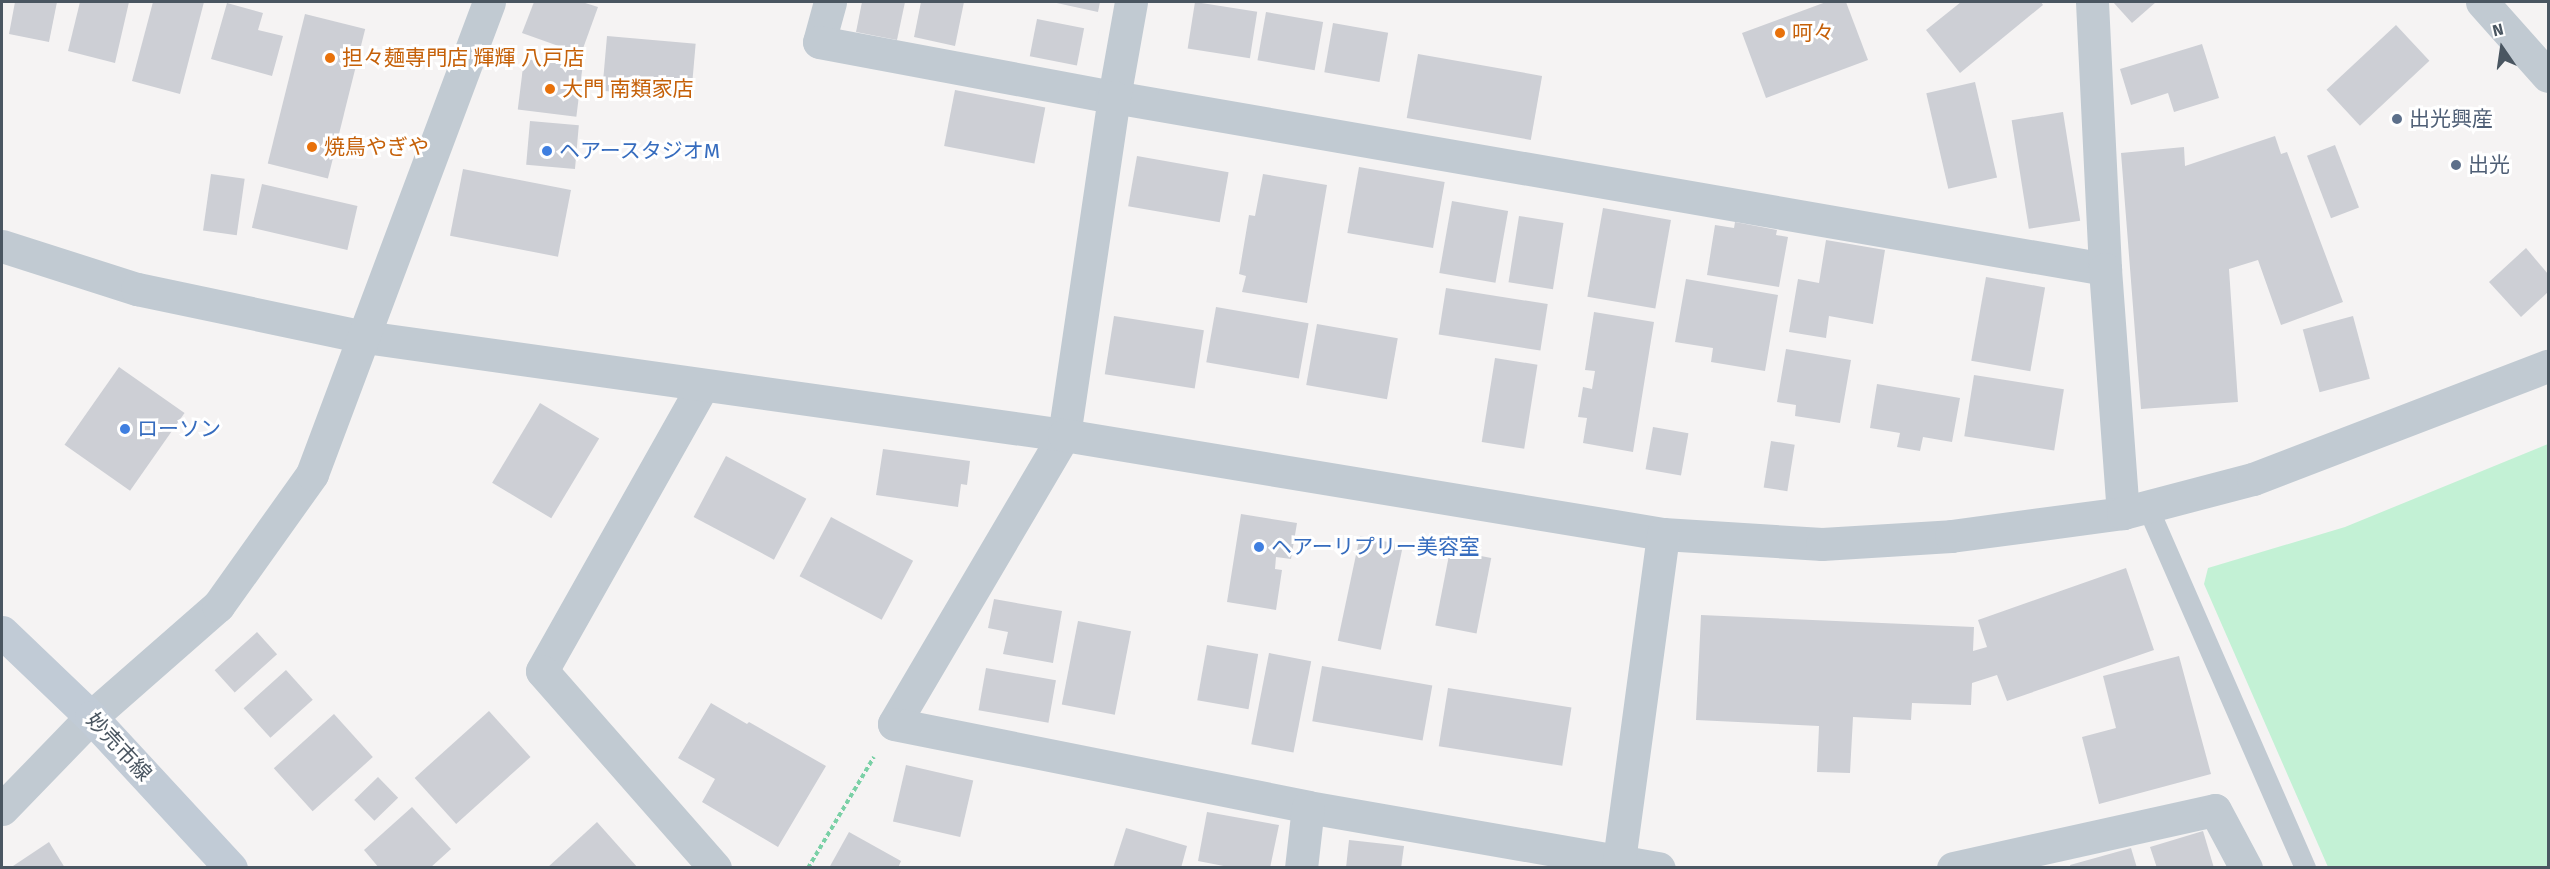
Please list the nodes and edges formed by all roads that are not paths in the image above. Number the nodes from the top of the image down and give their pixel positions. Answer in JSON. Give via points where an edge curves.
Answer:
{"nodes":[{"id":1,"x":489,"y":2,"type":"edge"},
{"id":2,"x":830,"y":2,"type":"edge"},
{"id":3,"x":1131,"y":2,"type":"edge"},
{"id":4,"x":2092,"y":2,"type":"edge"},
{"id":5,"x":2482,"y":2,"type":"edge"},
{"id":6,"x":2548,"y":76,"type":"edge"},
{"id":7,"x":1114,"y":97,"type":"junction"},
{"id":8,"x":2,"y":246,"type":"edge"},
{"id":9,"x":2105,"y":268,"type":"junction"},
{"id":10,"x":365,"y":337,"type":"junction"},
{"id":11,"x":2548,"y":366,"type":"edge"},
{"id":12,"x":703,"y":385,"type":"junction"},
{"id":13,"x":1064,"y":435,"type":"junction"},
{"id":14,"x":2135,"y":509,"type":"junction"},
{"id":15,"x":1663,"y":534,"type":"junction"},
{"id":16,"x":2,"y":632,"type":"edge"},
{"id":17,"x":91,"y":717,"type":"junction"},
{"id":18,"x":1308,"y":807,"type":"junction"},
{"id":19,"x":2,"y":809,"type":"edge"},
{"id":20,"x":1619,"y":864,"type":"edge"},
{"id":21,"x":231,"y":867,"type":"edge"},
{"id":22,"x":715,"y":867,"type":"edge"},
{"id":23,"x":1301,"y":867,"type":"edge"},
{"id":24,"x":1659,"y":867,"type":"edge"},
{"id":25,"x":1953,"y":867,"type":"edge"},
{"id":26,"x":2246,"y":867,"type":"edge"},
{"id":27,"x":2305,"y":867,"type":"edge"}],
"edges":[{"from":1,"to":10,"type":"street"},
{"from":2,"to":7,"type":"street","via":[[819,42]]},
{"from":3,"to":7,"type":"street"},
{"from":4,"to":9,"type":"street"},
{"from":5,"to":6,"type":"street"},
{"from":7,"to":9,"type":"street"},
{"from":7,"to":13,"type":"street"},
{"from":8,"to":10,"type":"street","via":[[137,289]]},
{"from":9,"to":14,"type":"street"},
{"from":10,"to":12,"type":"street"},
{"from":10,"to":17,"type":"street","via":[[312,474],[218,606]]},
{"from":11,"to":14,"type":"street","via":[[2253,479]]},
{"from":12,"to":13,"type":"street"},
{"from":12,"to":22,"type":"street","via":[[542,671]]},
{"from":13,"to":15,"type":"street"},
{"from":13,"to":18,"type":"street","via":[[894,724]]},
{"from":14,"to":15,"type":"street","via":[[1951,536],[1822,544]]},
{"from":14,"to":27,"type":"lane"},
{"from":15,"to":20,"type":"street"},
{"from":16,"to":17,"type":"main road","name":"妙売市線"},
{"from":17,"to":19,"type":"street"},
{"from":17,"to":21,"type":"main road","name":"妙売市線"},
{"from":18,"to":20,"type":"street"},
{"from":18,"to":23,"type":"street"},
{"from":20,"to":24,"type":"street"},
{"from":25,"to":26,"type":"street","via":[[2215,810]]}]}
